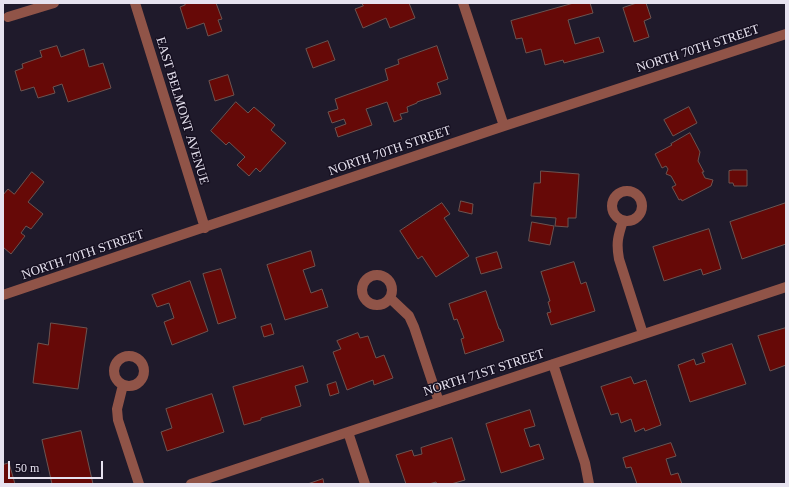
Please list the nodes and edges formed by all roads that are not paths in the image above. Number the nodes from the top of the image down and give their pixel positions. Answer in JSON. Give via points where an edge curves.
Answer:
{"nodes":[{"id":1,"x":54,"y":3,"type":"edge"},
{"id":2,"x":135,"y":3,"type":"edge"},
{"id":3,"x":463,"y":3,"type":"edge"},
{"id":4,"x":8,"y":18,"type":"dead end"},
{"id":5,"x":786,"y":34,"type":"edge"},
{"id":6,"x":504,"y":126,"type":"junction"},
{"id":7,"x":623,"y":221,"type":"dead end"},
{"id":8,"x":205,"y":228,"type":"junction"},
{"id":9,"x":786,"y":287,"type":"edge"},
{"id":10,"x":3,"y":295,"type":"edge"},
{"id":11,"x":390,"y":298,"type":"dead end"},
{"id":12,"x":643,"y":334,"type":"junction"},
{"id":13,"x":553,"y":364,"type":"junction"},
{"id":14,"x":123,"y":385,"type":"dead end"},
{"id":15,"x":439,"y":402,"type":"junction"},
{"id":16,"x":348,"y":432,"type":"junction"},
{"id":17,"x":139,"y":484,"type":"edge"},
{"id":18,"x":191,"y":484,"type":"edge"},
{"id":19,"x":365,"y":484,"type":"edge"},
{"id":20,"x":589,"y":484,"type":"edge"}],
"edges":[{"from":1,"to":4,"type":"street"},
{"from":2,"to":8,"type":"street","name":"EAST BELMONT AVENUE"},
{"from":3,"to":6,"type":"street"},
{"from":5,"to":6,"type":"street","name":"NORTH 70TH STREET"},
{"from":6,"to":8,"type":"street","name":"NORTH 70TH STREET"},
{"from":7,"to":12,"type":"street","via":[[617,238],[618,259]]},
{"from":8,"to":10,"type":"street","name":"NORTH 70TH STREET"},
{"from":9,"to":12,"type":"street","name":"NORTH 71ST STREET"},
{"from":11,"to":15,"type":"street","via":[[411,321]]},
{"from":12,"to":13,"type":"street","name":"NORTH 71ST STREET"},
{"from":13,"to":15,"type":"street","name":"NORTH 71ST STREET"},
{"from":13,"to":20,"type":"street","via":[[585,463]]},
{"from":14,"to":17,"type":"street","via":[[117,409],[118,420]]},
{"from":15,"to":16,"type":"street","name":"NORTH 71ST STREET"},
{"from":16,"to":18,"type":"street","name":"NORTH 71ST STREET"},
{"from":16,"to":19,"type":"street"}]}
